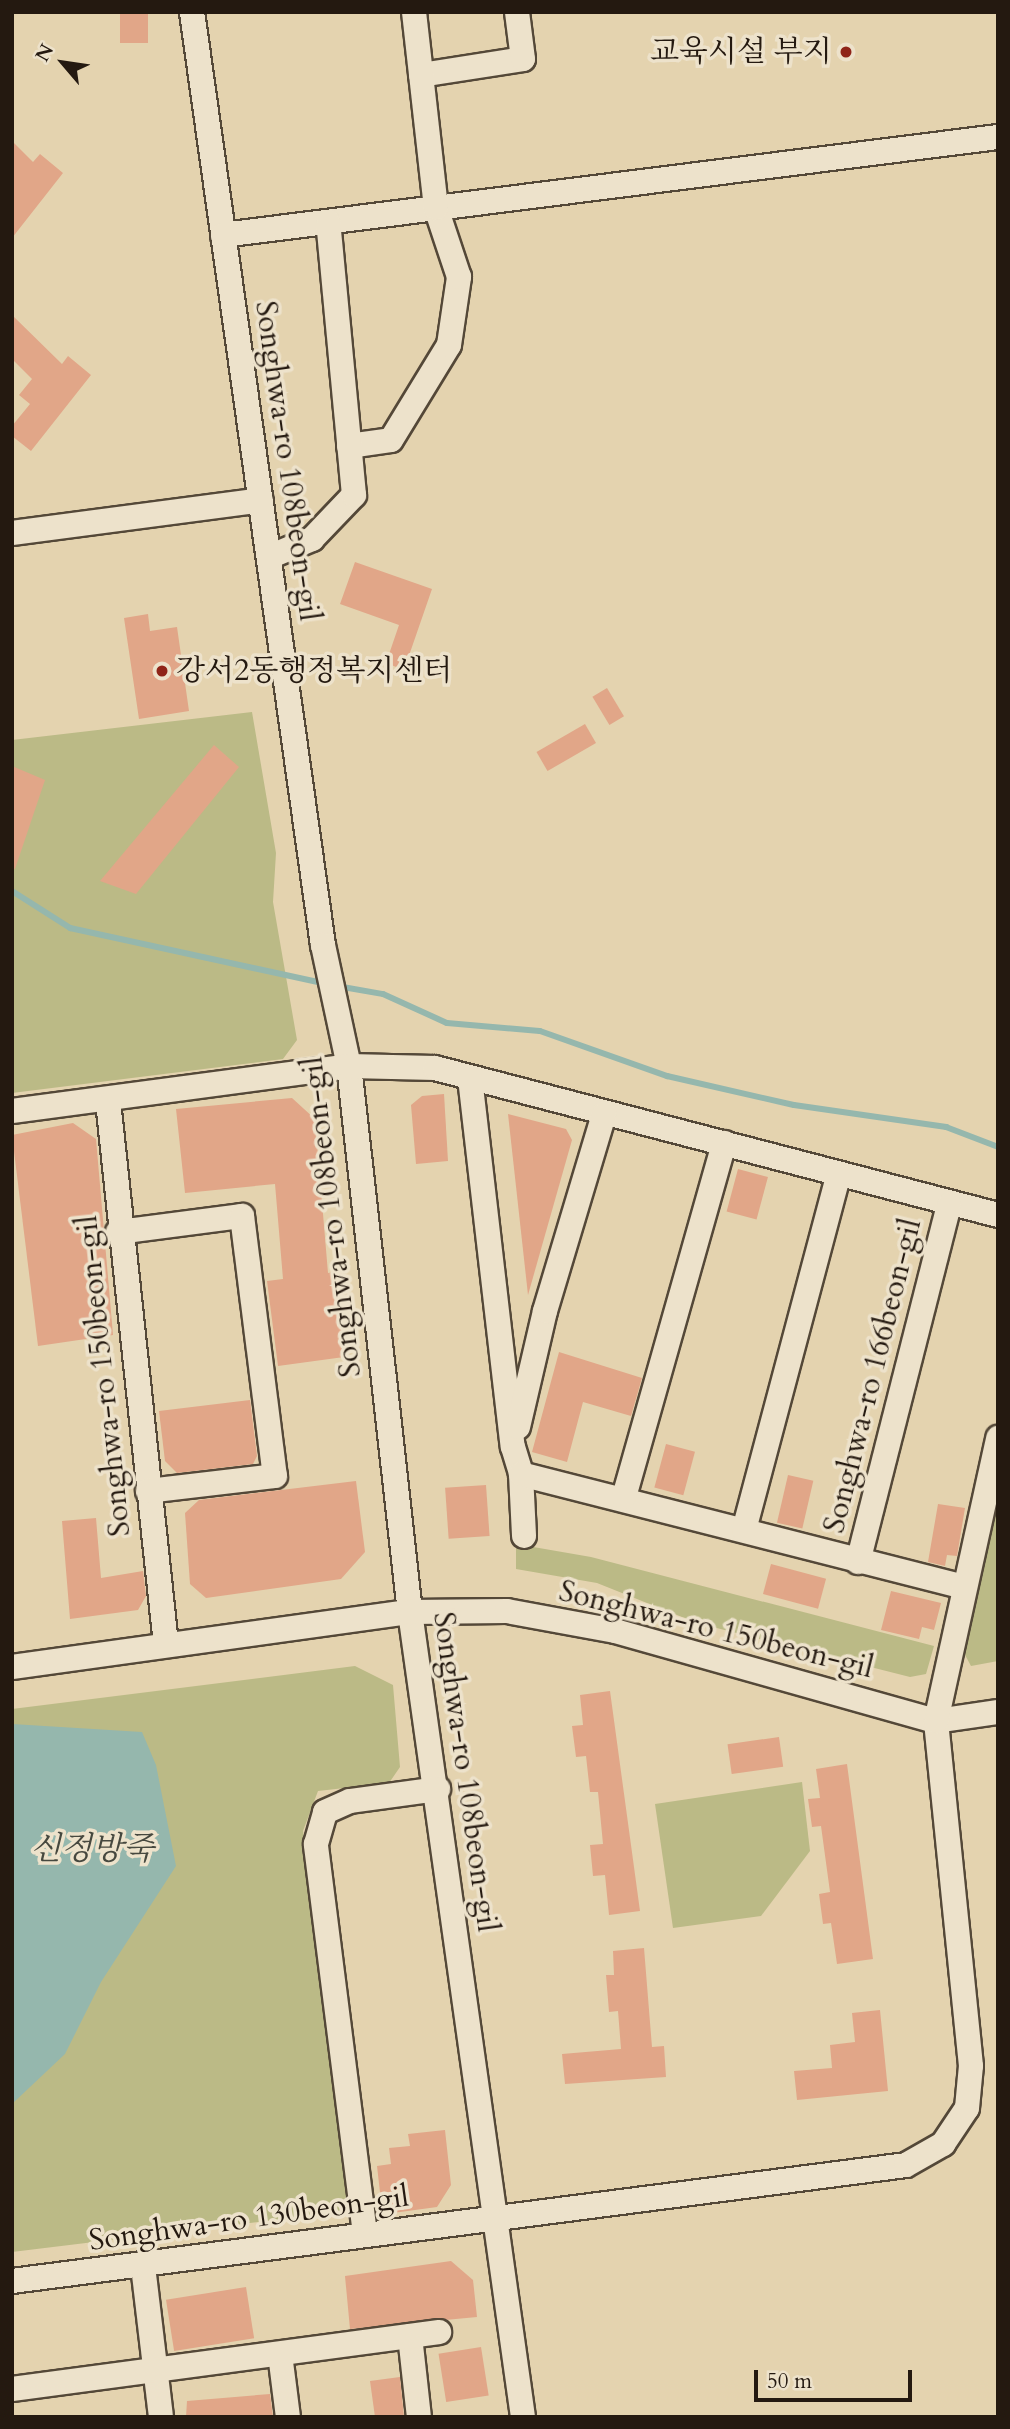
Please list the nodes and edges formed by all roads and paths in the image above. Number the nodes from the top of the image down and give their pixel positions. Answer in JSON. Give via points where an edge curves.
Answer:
{"nodes":[{"id":1,"x":192,"y":12,"type":"edge"},
{"id":2,"x":414,"y":12,"type":"edge"},
{"id":3,"x":517,"y":12,"type":"edge"},
{"id":4,"x":421,"y":75,"type":"junction"},
{"id":5,"x":998,"y":137,"type":"edge"},
{"id":6,"x":436,"y":208,"type":"junction"},
{"id":7,"x":328,"y":222,"type":"junction"},
{"id":8,"x":223,"y":234,"type":"junction"},
{"id":9,"x":349,"y":446,"type":"junction"},
{"id":10,"x":261,"y":500,"type":"junction"},
{"id":11,"x":12,"y":533,"type":"edge"},
{"id":12,"x":269,"y":557,"type":"junction"},
{"id":13,"x":349,"y":1066,"type":"junction"},
{"id":14,"x":470,"y":1078,"type":"junction"},
{"id":15,"x":108,"y":1101,"type":"junction"},
{"id":16,"x":12,"y":1111,"type":"edge"},
{"id":17,"x":604,"y":1114,"type":"junction"},
{"id":18,"x":724,"y":1143,"type":"junction"},
{"id":19,"x":838,"y":1176,"type":"junction"},
{"id":20,"x":949,"y":1205,"type":"junction"},
{"id":21,"x":998,"y":1215,"type":"edge"},
{"id":22,"x":118,"y":1232,"type":"junction"},
{"id":23,"x":545,"y":1311,"type":"junction"},
{"id":24,"x":501,"y":1324,"type":"junction"},
{"id":25,"x":998,"y":1438,"type":"edge"},
{"id":26,"x":513,"y":1447,"type":"junction"},
{"id":27,"x":521,"y":1475,"type":"junction"},
{"id":28,"x":148,"y":1491,"type":"junction"},
{"id":29,"x":624,"y":1497,"type":"junction"},
{"id":30,"x":744,"y":1530,"type":"junction"},
{"id":31,"x":524,"y":1536,"type":"dead end"},
{"id":32,"x":858,"y":1562,"type":"junction"},
{"id":33,"x":962,"y":1586,"type":"junction"},
{"id":34,"x":410,"y":1612,"type":"junction"},
{"id":35,"x":166,"y":1644,"type":"junction"},
{"id":36,"x":12,"y":1667,"type":"edge"},
{"id":37,"x":998,"y":1712,"type":"edge"},
{"id":38,"x":936,"y":1721,"type":"junction"},
{"id":39,"x":438,"y":1789,"type":"junction"},
{"id":40,"x":494,"y":2218,"type":"junction"},
{"id":41,"x":365,"y":2234,"type":"junction"},
{"id":42,"x":143,"y":2266,"type":"junction"},
{"id":43,"x":12,"y":2281,"type":"edge"},
{"id":44,"x":439,"y":2332,"type":"dead end"},
{"id":45,"x":410,"y":2336,"type":"junction"},
{"id":46,"x":280,"y":2354,"type":"junction"},
{"id":47,"x":154,"y":2371,"type":"junction"},
{"id":48,"x":12,"y":2389,"type":"edge"},
{"id":49,"x":161,"y":2417,"type":"edge"},
{"id":50,"x":288,"y":2417,"type":"edge"},
{"id":51,"x":419,"y":2417,"type":"edge"},
{"id":52,"x":523,"y":2417,"type":"edge"}],
"edges":[{"from":1,"to":8,"type":"street","name":"Songhwa-ro 108beon-gil"},
{"from":2,"to":4,"type":"street"},
{"from":3,"to":4,"type":"street","via":[[523,59]]},
{"from":4,"to":6,"type":"street"},
{"from":5,"to":6,"type":"street"},
{"from":6,"to":7,"type":"street"},
{"from":6,"to":9,"type":"street","via":[[458,277],[449,345],[391,440]]},
{"from":7,"to":8,"type":"street"},
{"from":7,"to":9,"type":"street"},
{"from":8,"to":10,"type":"street","name":"Songhwa-ro 108beon-gil"},
{"from":9,"to":12,"type":"street","via":[[354,495],[312,539]]},
{"from":10,"to":11,"type":"street"},
{"from":10,"to":12,"type":"street","name":"Songhwa-ro 108beon-gil"},
{"from":12,"to":13,"type":"street","name":"Songhwa-ro 108beon-gil","via":[[323,945]]},
{"from":13,"to":14,"type":"street","name":"Songhwa-ro 166beon-gil","via":[[435,1068]]},
{"from":13,"to":15,"type":"street","name":"Songhwa-ro 166beon-gil"},
{"from":13,"to":34,"type":"street","name":"Songhwa-ro 108beon-gil"},
{"from":14,"to":17,"type":"street","name":"Songhwa-ro 166beon-gil"},
{"from":14,"to":24,"type":"street"},
{"from":15,"to":16,"type":"street","name":"Songhwa-ro 166beon-gil"},
{"from":15,"to":22,"type":"street","name":"Songhwa-ro 150beon-gil"},
{"from":17,"to":18,"type":"street","name":"Songhwa-ro 166beon-gil"},
{"from":17,"to":23,"type":"street"},
{"from":18,"to":19,"type":"street","name":"Songhwa-ro 166beon-gil"},
{"from":18,"to":29,"type":"street"},
{"from":19,"to":20,"type":"street","name":"Songhwa-ro 166beon-gil"},
{"from":19,"to":30,"type":"street"},
{"from":20,"to":21,"type":"street","name":"Songhwa-ro 166beon-gil"},
{"from":20,"to":32,"type":"street","name":"Songhwa-ro 166beon-gil"},
{"from":22,"to":28,"type":"street","name":"Songhwa-ro 150beon-gil"},
{"from":22,"to":28,"type":"street","via":[[242,1216],[275,1476]]},
{"from":23,"to":24,"type":"street","via":[[526,1333],[514,1334]]},
{"from":23,"to":26,"type":"street"},
{"from":24,"to":26,"type":"street"},
{"from":25,"to":33,"type":"street"},
{"from":26,"to":27,"type":"street"},
{"from":27,"to":29,"type":"street"},
{"from":27,"to":31,"type":"street"},
{"from":28,"to":35,"type":"street","name":"Songhwa-ro 150beon-gil"},
{"from":29,"to":30,"type":"street"},
{"from":30,"to":32,"type":"street"},
{"from":32,"to":33,"type":"street"},
{"from":33,"to":38,"type":"street"},
{"from":34,"to":35,"type":"street","name":"Songhwa-ro 150beon-gil"},
{"from":34,"to":38,"type":"street","name":"Songhwa-ro 150beon-gil","via":[[507,1611],[615,1631]]},
{"from":34,"to":39,"type":"street","name":"Songhwa-ro 108beon-gil"},
{"from":35,"to":36,"type":"street","name":"Songhwa-ro 150beon-gil"},
{"from":37,"to":38,"type":"street","name":"Songhwa-ro 150beon-gil"},
{"from":38,"to":40,"type":"street","name":"Songhwa-ro 130beon-gil","via":[[971,2066],[967,2108],[943,2144],[906,2165]]},
{"from":39,"to":40,"type":"street","name":"Songhwa-ro 108beon-gil"},
{"from":39,"to":41,"type":"street","via":[[349,1801],[326,1812],[316,1844]]},
{"from":40,"to":41,"type":"street","name":"Songhwa-ro 130beon-gil"},
{"from":40,"to":52,"type":"street","name":"Songhwa-ro 108beon-gil"},
{"from":41,"to":42,"type":"street","name":"Songhwa-ro 130beon-gil"},
{"from":42,"to":43,"type":"street","name":"Songhwa-ro 130beon-gil"},
{"from":42,"to":47,"type":"street"},
{"from":44,"to":45,"type":"street"},
{"from":45,"to":46,"type":"street"},
{"from":45,"to":51,"type":"street"},
{"from":46,"to":47,"type":"street"},
{"from":46,"to":50,"type":"street"},
{"from":47,"to":48,"type":"street"},
{"from":47,"to":49,"type":"street"}]}
